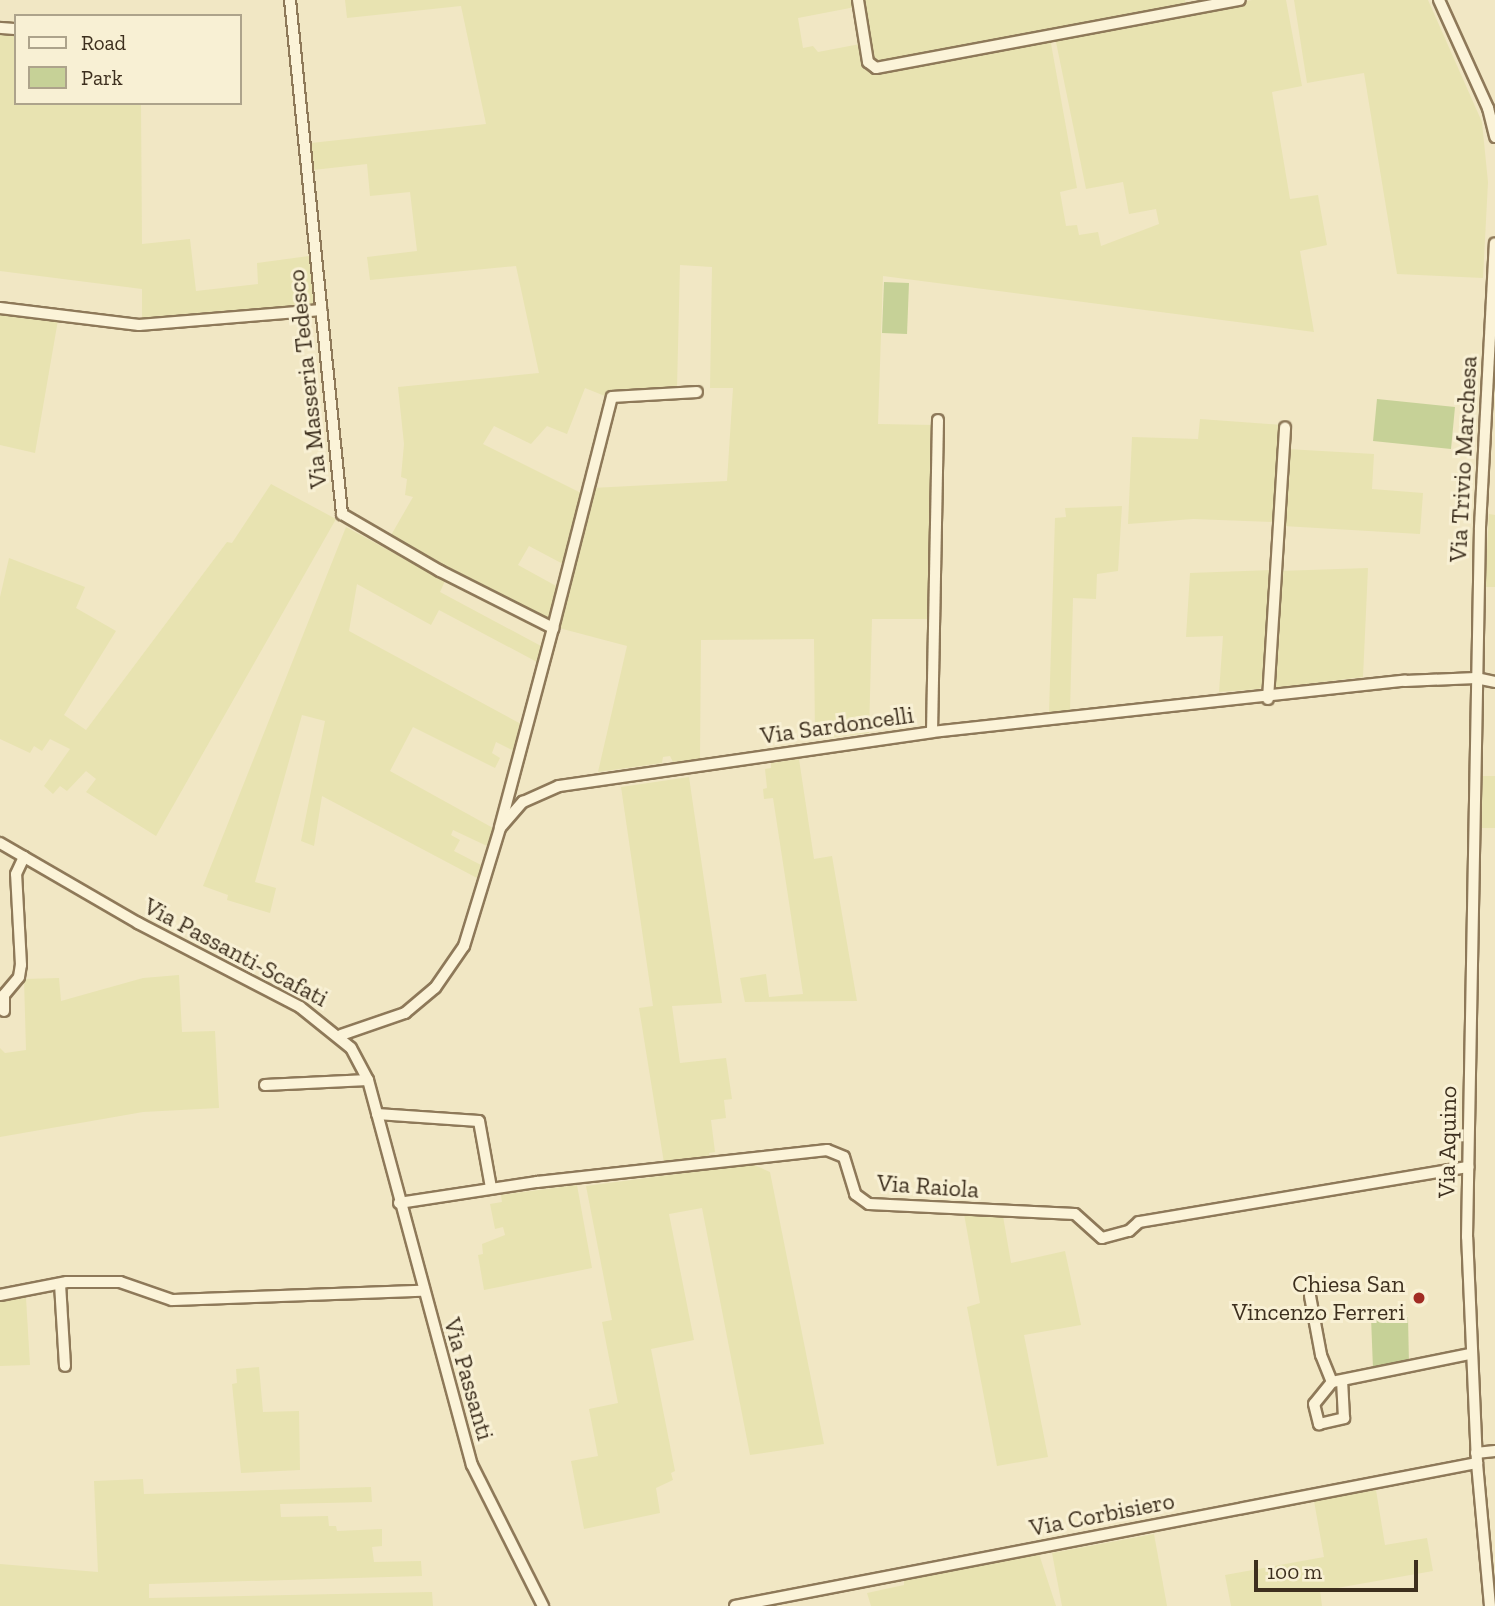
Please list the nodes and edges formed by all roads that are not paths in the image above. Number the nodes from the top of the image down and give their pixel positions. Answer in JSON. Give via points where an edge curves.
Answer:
{"nodes":[{"id":1,"x":290,"y":0,"type":"edge"},
{"id":2,"x":858,"y":0,"type":"edge"},
{"id":3,"x":1240,"y":0,"type":"edge"},
{"id":4,"x":1439,"y":0,"type":"edge"},
{"id":5,"x":1495,"y":137,"type":"edge"},
{"id":6,"x":1495,"y":243,"type":"edge"},
{"id":7,"x":0,"y":308,"type":"edge"},
{"id":8,"x":321,"y":310,"type":"junction"},
{"id":9,"x":697,"y":392,"type":"dead end"},
{"id":10,"x":938,"y":419,"type":"dead end"},
{"id":11,"x":1285,"y":428,"type":"dead end"},
{"id":12,"x":553,"y":628,"type":"junction"},
{"id":13,"x":1476,"y":678,"type":"junction"},
{"id":14,"x":1495,"y":682,"type":"edge"},
{"id":15,"x":1268,"y":699,"type":"junction"},
{"id":16,"x":932,"y":732,"type":"junction"},
{"id":17,"x":500,"y":828,"type":"junction"},
{"id":18,"x":0,"y":843,"type":"edge"},
{"id":19,"x":24,"y":857,"type":"junction"},
{"id":20,"x":4,"y":1011,"type":"dead end"},
{"id":21,"x":341,"y":1035,"type":"junction"},
{"id":22,"x":368,"y":1080,"type":"junction"},
{"id":23,"x":265,"y":1085,"type":"dead end"},
{"id":24,"x":377,"y":1114,"type":"junction"},
{"id":25,"x":386,"y":1151,"type":"joint"},
{"id":26,"x":1468,"y":1167,"type":"junction"},
{"id":27,"x":491,"y":1188,"type":"junction"},
{"id":28,"x":400,"y":1203,"type":"junction"},
{"id":29,"x":60,"y":1284,"type":"junction"},
{"id":30,"x":423,"y":1291,"type":"junction"},
{"id":31,"x":0,"y":1295,"type":"edge"},
{"id":32,"x":1310,"y":1296,"type":"dead end"},
{"id":33,"x":1470,"y":1354,"type":"junction"},
{"id":34,"x":65,"y":1366,"type":"dead end"},
{"id":35,"x":1495,"y":1451,"type":"edge"},
{"id":36,"x":1476,"y":1458,"type":"junction"},
{"id":37,"x":543,"y":1606,"type":"edge"},
{"id":38,"x":735,"y":1606,"type":"edge"},
{"id":39,"x":1490,"y":1606,"type":"edge"}],
"edges":[{"from":1,"to":8,"type":"street","name":"Via Masseria Tedesco"},
{"from":2,"to":3,"type":"street","via":[[868,62],[876,68]]},
{"from":4,"to":5,"type":"street","via":[[1488,108]]},
{"from":6,"to":13,"type":"street","name":"Via Trivio Marchesa"},
{"from":7,"to":8,"type":"street","via":[[139,325]]},
{"from":8,"to":12,"type":"street","name":"Via Masseria Tedesco","via":[[346,520]]},
{"from":9,"to":12,"type":"street","via":[[612,397]]},
{"from":10,"to":16,"type":"street"},
{"from":11,"to":15,"type":"street"},
{"from":12,"to":17,"type":"street"},
{"from":13,"to":14,"type":"street","name":"Via Sardoncelli"},
{"from":13,"to":15,"type":"street","name":"Via Sardoncelli"},
{"from":13,"to":26,"type":"street","name":"Via Aquino"},
{"from":15,"to":16,"type":"street","name":"Via Sardoncelli"},
{"from":16,"to":17,"type":"street","name":"Via Sardoncelli","via":[[559,786],[523,802]]},
{"from":17,"to":21,"type":"street","name":"Via Sardoncelli","via":[[464,946],[435,988],[405,1013]]},
{"from":18,"to":19,"type":"street","name":"Via Passanti-Scafati"},
{"from":19,"to":20,"type":"street","via":[[16,874],[21,965],[16,983],[5,995]]},
{"from":19,"to":21,"type":"street","name":"Via Passanti-Scafati","via":[[138,923],[300,1007]]},
{"from":21,"to":22,"type":"street","name":"Via Passanti-Scafati"},
{"from":22,"to":23,"type":"street"},
{"from":22,"to":24,"type":"street","name":"Via Passanti-Scafati"},
{"from":24,"to":25,"type":"street","name":"Via Passanti-Scafati"},
{"from":24,"to":27,"type":"street","via":[[479,1121]]},
{"from":25,"to":28,"type":"street","name":"Via Passanti"},
{"from":26,"to":27,"type":"street","name":"Via Raiola","via":[[1139,1222],[1129,1231],[1102,1238],[1075,1214],[869,1204],[855,1194],[844,1157],[827,1150]]},
{"from":26,"to":33,"type":"street","name":"Via Aquino"},
{"from":27,"to":28,"type":"street","name":"Via Raiola"},
{"from":28,"to":30,"type":"street","name":"Via Passanti"},
{"from":29,"to":30,"type":"street","via":[[120,1282],[172,1300]]},
{"from":29,"to":31,"type":"street"},
{"from":29,"to":34,"type":"street"},
{"from":30,"to":37,"type":"street","name":"Via Passanti","via":[[472,1465]]},
{"from":32,"to":33,"type":"street","via":[[1321,1355],[1337,1383]]},
{"from":33,"to":36,"type":"street","name":"Via Aquino"},
{"from":35,"to":36,"type":"street","name":"Via Corbisiero"},
{"from":36,"to":38,"type":"street","name":"Via Corbisiero"},
{"from":36,"to":39,"type":"street","name":"Via Aquino"}]}
